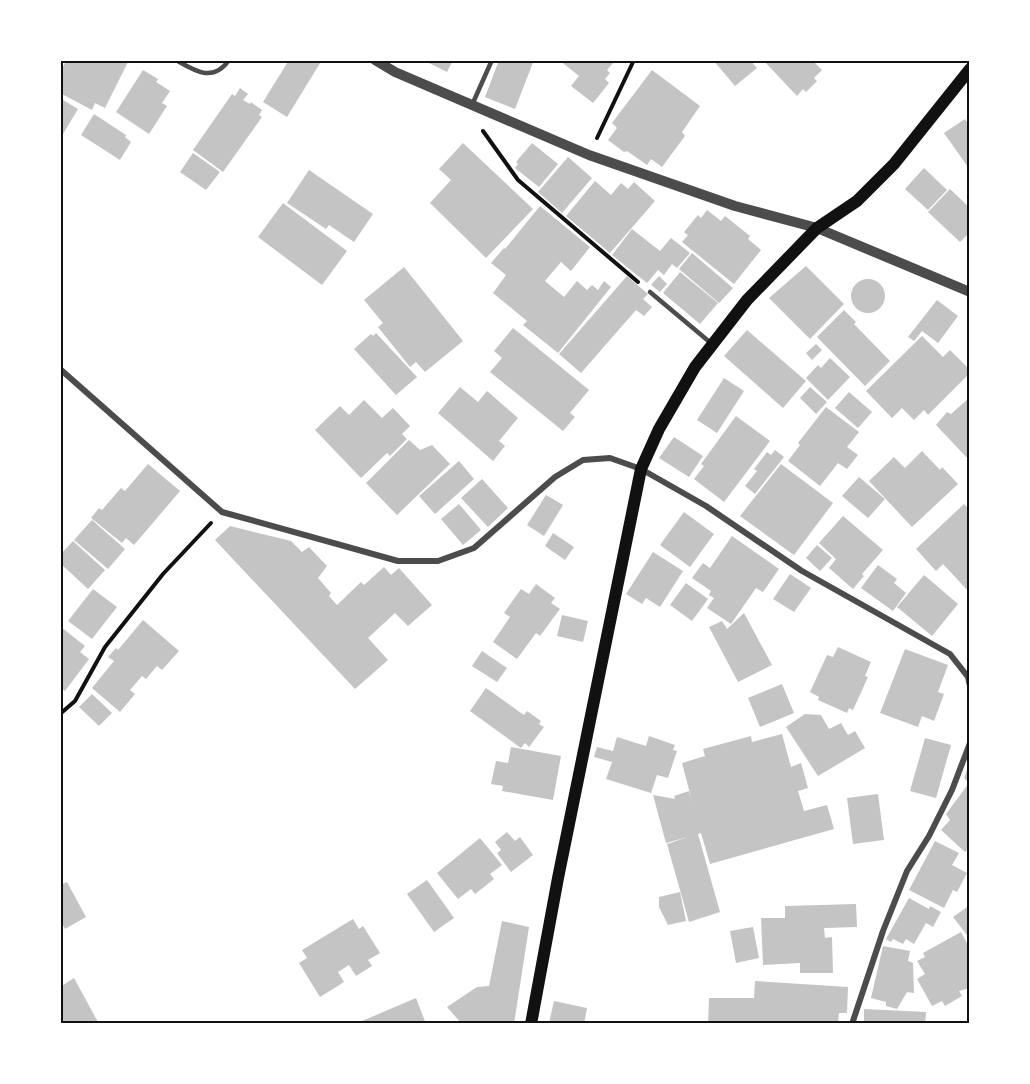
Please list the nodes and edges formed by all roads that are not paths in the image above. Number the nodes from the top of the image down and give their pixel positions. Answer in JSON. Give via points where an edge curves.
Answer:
{"nodes":[{"id":1,"x":176,"y":60,"type":"edge"},
{"id":2,"x":229,"y":60,"type":"edge"},
{"id":3,"x":375,"y":60,"type":"edge"},
{"id":4,"x":492,"y":60,"type":"edge"},
{"id":5,"x":970,"y":69,"type":"edge"},
{"id":6,"x":472,"y":105,"type":"junction"},
{"id":7,"x":817,"y":228,"type":"junction"},
{"id":8,"x":650,"y":292,"type":"road end"},
{"id":9,"x":970,"y":292,"type":"edge"},
{"id":10,"x":712,"y":344,"type":"junction"},
{"id":11,"x":60,"y":369,"type":"edge"},
{"id":12,"x":641,"y":469,"type":"junction"},
{"id":13,"x":970,"y":686,"type":"edge"},
{"id":14,"x":970,"y":743,"type":"edge"},
{"id":15,"x":531,"y":1024,"type":"edge"},
{"id":16,"x":852,"y":1024,"type":"edge"}],
"edges":[{"from":1,"to":2,"type":"lane","via":[[198,73],[212,74]]},
{"from":3,"to":6,"type":"street"},
{"from":4,"to":6,"type":"lane"},
{"from":5,"to":7,"type":"main road","via":[[894,164],[857,201]]},
{"from":6,"to":7,"type":"street","via":[[589,155],[735,206]]},
{"from":7,"to":9,"type":"street"},
{"from":7,"to":10,"type":"main road","via":[[747,300]]},
{"from":8,"to":10,"type":"lane"},
{"from":10,"to":12,"type":"main road","via":[[659,429]]},
{"from":11,"to":12,"type":"street","via":[[222,512],[398,561],[438,561],[474,548],[555,477],[583,460],[610,458]]},
{"from":12,"to":13,"type":"street","via":[[706,506],[802,571],[950,654],[968,677]]},
{"from":12,"to":15,"type":"main road"},
{"from":14,"to":16,"type":"street","via":[[952,790],[907,871]]}]}
